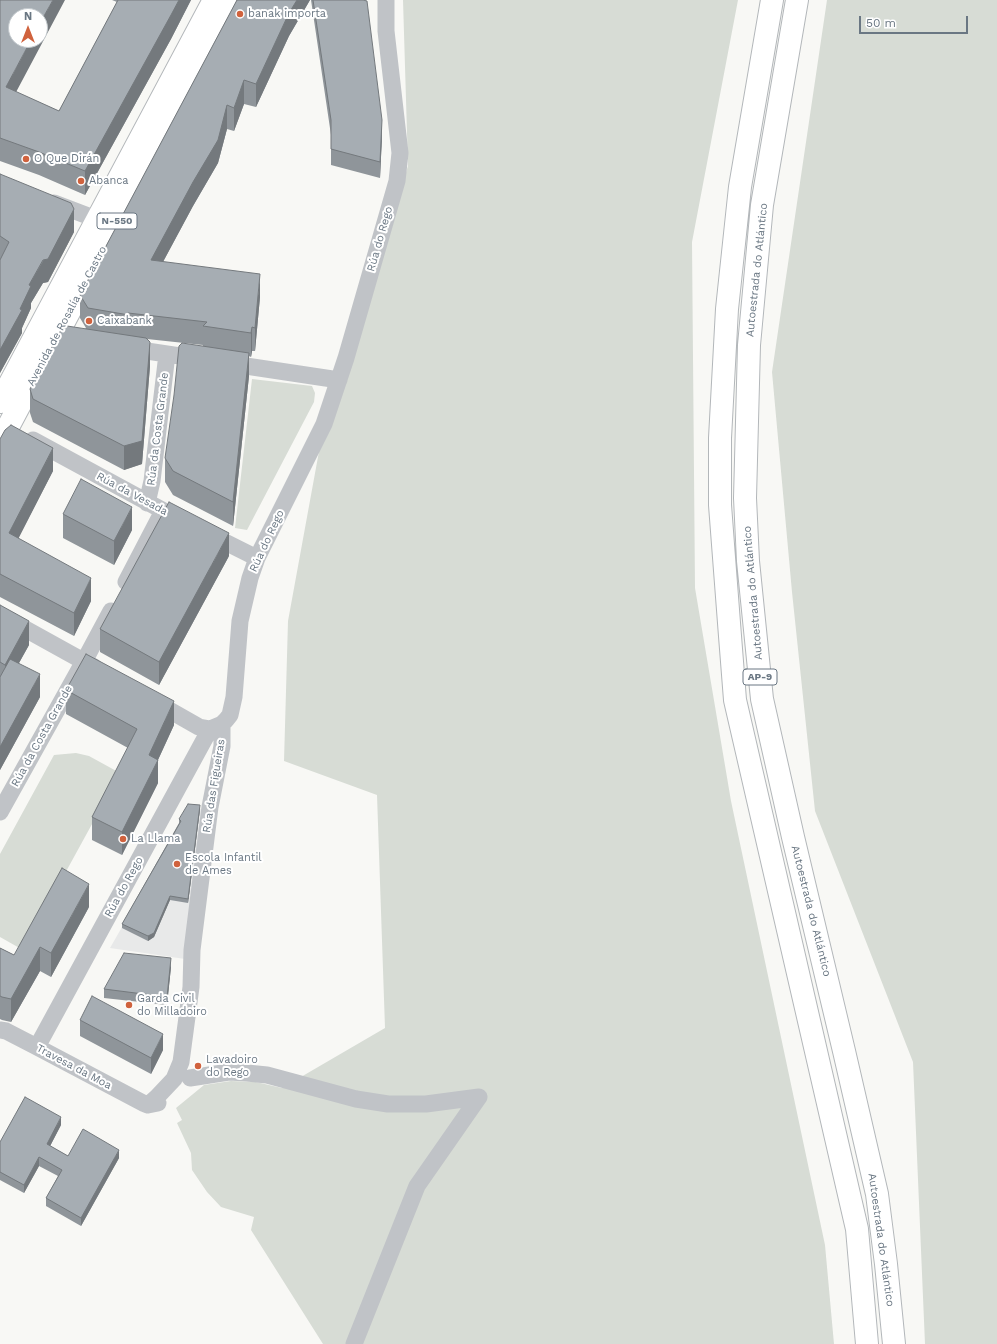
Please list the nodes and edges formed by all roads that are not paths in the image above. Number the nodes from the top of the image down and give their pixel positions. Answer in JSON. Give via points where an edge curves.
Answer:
{"nodes":[{"id":1,"x":214,"y":0,"type":"edge"},
{"id":2,"x":235,"y":0,"type":"edge"},
{"id":3,"x":386,"y":0,"type":"edge"},
{"id":4,"x":772,"y":0,"type":"edge"},
{"id":5,"x":797,"y":0,"type":"edge"},
{"id":6,"x":41,"y":197,"type":"edge"},
{"id":7,"x":96,"y":220,"type":"junction"},
{"id":8,"x":115,"y":346,"type":"edge"},
{"id":9,"x":168,"y":354,"type":"junction"},
{"id":10,"x":339,"y":380,"type":"junction"},
{"id":11,"x":0,"y":402,"type":"edge"},
{"id":12,"x":4,"y":434,"type":"edge"},
{"id":13,"x":148,"y":503,"type":"junction"},
{"id":14,"x":163,"y":511,"type":"junction"},
{"id":15,"x":257,"y":558,"type":"junction"},
{"id":16,"x":0,"y":615,"type":"edge"},
{"id":17,"x":84,"y":662,"type":"junction"},
{"id":18,"x":107,"y":675,"type":"edge"},
{"id":19,"x":139,"y":693,"type":"edge"},
{"id":20,"x":216,"y":727,"type":"junction"},
{"id":21,"x":0,"y":812,"type":"edge"},
{"id":22,"x":0,"y":1030,"type":"edge"},
{"id":23,"x":37,"y":1047,"type":"junction"},
{"id":24,"x":180,"y":1062,"type":"junction"},
{"id":25,"x":190,"y":1078,"type":"junction"},
{"id":26,"x":148,"y":1104,"type":"junction"},
{"id":27,"x":354,"y":1344,"type":"edge"},
{"id":28,"x":867,"y":1344,"type":"edge"},
{"id":29,"x":894,"y":1344,"type":"edge"}],
"edges":[{"from":1,"to":7,"type":"highway","name":"Avenida de Rosalía de Castro","number":"N-550"},
{"from":2,"to":12,"type":"highway","name":"Avenida de Rosalía de Castro","number":"N-550","via":[[64,338]]},
{"from":3,"to":10,"type":"street","name":"Rúa do Rego","via":[[386,31],[400,152],[399,165],[395,188]]},
{"from":4,"to":28,"type":"highway","name":"Autoestrada do Atlántico","number":"AP-9","via":[[740,186],[727,309],[720,438],[720,505],[728,620],[735,700],[857,1229]]},
{"from":5,"to":29,"type":"highway","name":"Autoestrada do Atlántico","number":"AP-9","via":[[762,205],[749,345],[745,498],[748,561],[762,699],[877,1194]]},
{"from":6,"to":7,"type":"street"},
{"from":7,"to":11,"type":"highway","name":"Avenida de Rosalía de Castro","number":"N-550"},
{"from":8,"to":9,"type":"street"},
{"from":9,"to":10,"type":"street"},
{"from":9,"to":13,"type":"street","name":"Rúa da Costa Grande"},
{"from":10,"to":15,"type":"street","name":"Rúa do Rego","via":[[324,424]]},
{"from":12,"to":13,"type":"street","name":"Rúa da Vesada"},
{"from":13,"to":14,"type":"street","name":"Rúa da Vesada"},
{"from":14,"to":15,"type":"street","name":"Rúa da Vesada"},
{"from":14,"to":17,"type":"street","name":"Rúa da Costa Grande"},
{"from":15,"to":20,"type":"street","name":"Rúa do Rego","via":[[240,621],[232,707],[226,720]]},
{"from":16,"to":17,"type":"street"},
{"from":17,"to":18,"type":"street"},
{"from":17,"to":21,"type":"street","name":"Rúa da Costa Grande"},
{"from":19,"to":20,"type":"street","name":"Rúa das Figueiras","via":[[194,724]]},
{"from":20,"to":23,"type":"street","name":"Rúa do Rego"},
{"from":20,"to":24,"type":"street","name":"Rúa das Figueiras","via":[[222,746],[209,814],[192,950],[191,987]]},
{"from":22,"to":23,"type":"street","name":"Travesa da Moa"},
{"from":23,"to":26,"type":"street","name":"Travesa da Moa"},
{"from":24,"to":25,"type":"street"},
{"from":24,"to":26,"type":"street","name":"Rúa das Figueiras","via":[[174,1079]]},
{"from":25,"to":26,"type":"street","via":[[163,1100]]},
{"from":25,"to":27,"type":"street","via":[[247,1072],[356,1099],[388,1104],[426,1104],[479,1097],[417,1186]]}]}
